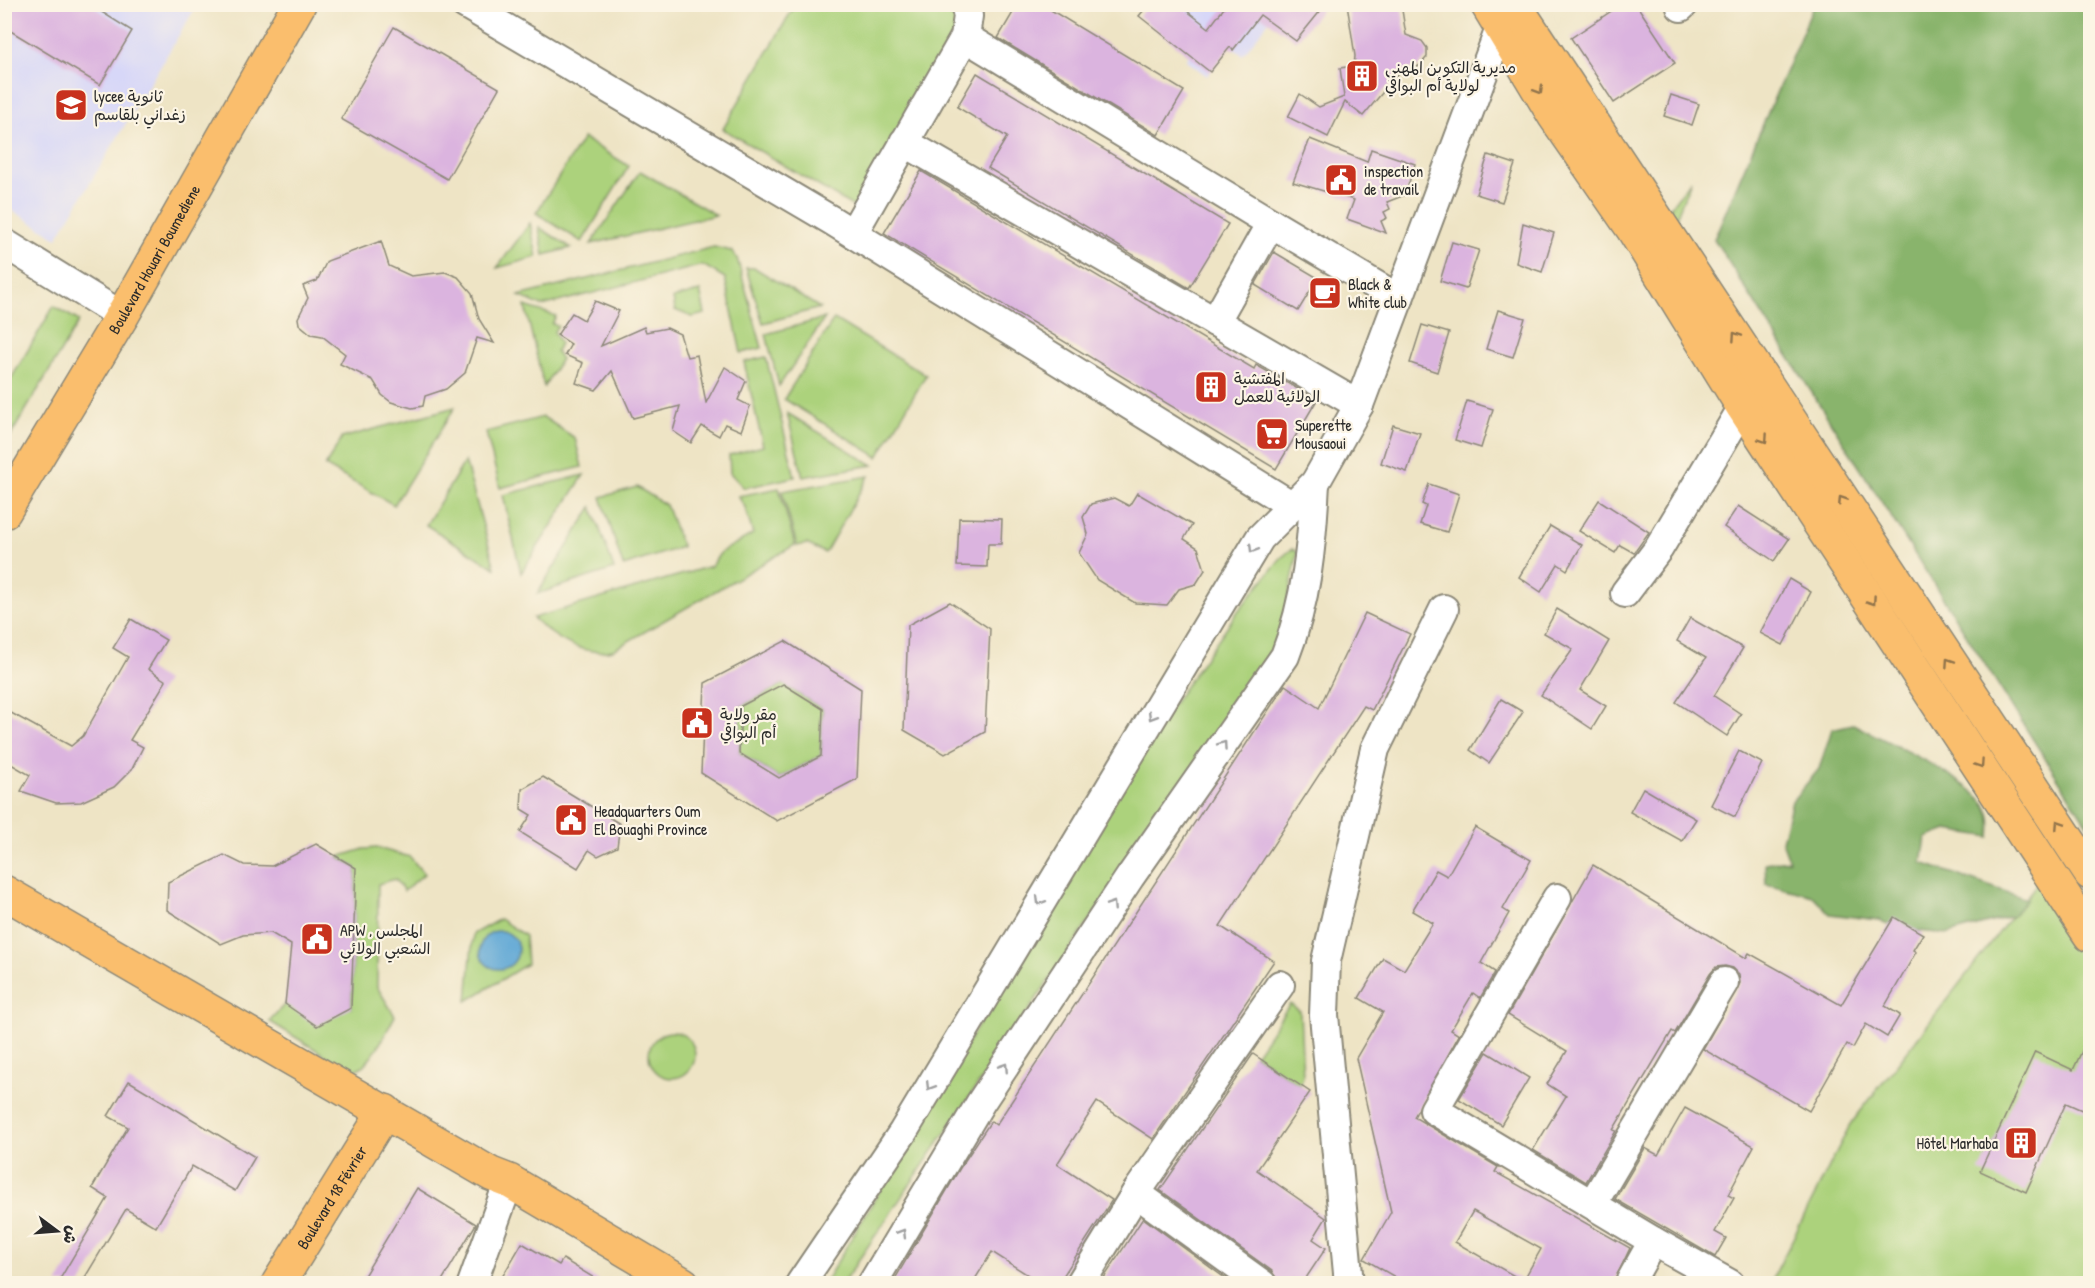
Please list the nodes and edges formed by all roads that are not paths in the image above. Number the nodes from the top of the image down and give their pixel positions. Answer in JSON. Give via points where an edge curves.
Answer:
{"nodes":[{"id":1,"x":299,"y":4,"type":"edge"},
{"id":2,"x":465,"y":4,"type":"edge"},
{"id":3,"x":965,"y":4,"type":"edge"},
{"id":4,"x":1501,"y":10,"type":"edge"},
{"id":5,"x":965,"y":37,"type":"junction"},
{"id":6,"x":904,"y":142,"type":"junction"},
{"id":7,"x":1271,"y":223,"type":"junction"},
{"id":8,"x":853,"y":233,"type":"junction"},
{"id":9,"x":4,"y":243,"type":"edge"},
{"id":10,"x":1400,"y":299,"type":"junction"},
{"id":11,"x":122,"y":315,"type":"junction"},
{"id":12,"x":1215,"y":322,"type":"junction"},
{"id":13,"x":1359,"y":405,"type":"junction"},
{"id":14,"x":1743,"y":407,"type":"junction"},
{"id":15,"x":1315,"y":483,"type":"junction"},
{"id":16,"x":1291,"y":505,"type":"junction"},
{"id":17,"x":4,"y":512,"type":"edge"},
{"id":18,"x":1625,"y":593,"type":"dead end"},
{"id":19,"x":1444,"y":609,"type":"dead end"},
{"id":20,"x":2091,"y":873,"type":"edge"},
{"id":21,"x":4,"y":892,"type":"edge"},
{"id":22,"x":1557,"y":898,"type":"dead end"},
{"id":23,"x":2091,"y":935,"type":"edge"},
{"id":24,"x":1724,"y":982,"type":"dead end"},
{"id":25,"x":1280,"y":985,"type":"dead end"},
{"id":26,"x":385,"y":1111,"type":"junction"},
{"id":27,"x":509,"y":1180,"type":"junction"},
{"id":28,"x":1136,"y":1193,"type":"junction"},
{"id":29,"x":1593,"y":1203,"type":"junction"},
{"id":30,"x":1653,"y":1241,"type":"junction"},
{"id":31,"x":1348,"y":1276,"type":"edge"},
{"id":32,"x":278,"y":1284,"type":"edge"},
{"id":33,"x":472,"y":1284,"type":"edge"},
{"id":34,"x":682,"y":1284,"type":"edge"},
{"id":35,"x":800,"y":1284,"type":"edge"},
{"id":36,"x":872,"y":1284,"type":"edge"},
{"id":37,"x":1080,"y":1284,"type":"edge"},
{"id":38,"x":1262,"y":1284,"type":"edge"},
{"id":39,"x":1374,"y":1284,"type":"edge"},
{"id":40,"x":1629,"y":1284,"type":"edge"},
{"id":41,"x":1730,"y":1284,"type":"edge"}],
"edges":[{"from":1,"to":11,"type":"main road","name":"Boulevard Houari Boumediene"},
{"from":2,"to":8,"type":"street"},
{"from":3,"to":5,"type":"street"},
{"from":4,"to":10,"type":"street"},
{"from":4,"to":14,"type":"main road","one_way":true,"via":[[1554,115],[1633,229]]},
{"from":20,"to":4,"type":"main road","one_way":true},
{"from":5,"to":6,"type":"street"},
{"from":5,"to":7,"type":"street"},
{"from":6,"to":8,"type":"street"},
{"from":6,"to":12,"type":"street"},
{"from":7,"to":10,"type":"street"},
{"from":7,"to":12,"type":"street"},
{"from":8,"to":16,"type":"street"},
{"from":9,"to":11,"type":"street"},
{"from":10,"to":13,"type":"street"},
{"from":11,"to":17,"type":"main road","name":"Boulevard Houari Boumediene"},
{"from":12,"to":13,"type":"street"},
{"from":13,"to":15,"type":"street"},
{"from":14,"to":18,"type":"street","via":[[1659,548]]},
{"from":14,"to":23,"type":"main road","one_way":true},
{"from":15,"to":16,"type":"street"},
{"from":36,"to":15,"type":"street","one_way":true,"via":[[981,1102],[1130,877],[1285,657],[1299,620],[1311,551]]},
{"from":16,"to":35,"type":"street","one_way":true,"via":[[1260,538],[903,1132]]},
{"from":19,"to":31,"type":"street","via":[[1376,749],[1326,961],[1324,1015]]},
{"from":21,"to":26,"type":"main road"},
{"from":22,"to":29,"type":"street","via":[[1434,1110]]},
{"from":24,"to":29,"type":"street"},
{"from":25,"to":28,"type":"street"},
{"from":26,"to":27,"type":"main road","via":[[491,1174]]},
{"from":26,"to":32,"type":"main road","name":"Boulevard 18 Février"},
{"from":27,"to":33,"type":"street"},
{"from":27,"to":34,"type":"main road"},
{"from":28,"to":37,"type":"street"},
{"from":28,"to":38,"type":"street"},
{"from":29,"to":30,"type":"street"},
{"from":30,"to":40,"type":"street"},
{"from":30,"to":41,"type":"street"},
{"from":31,"to":39,"type":"street"}]}
